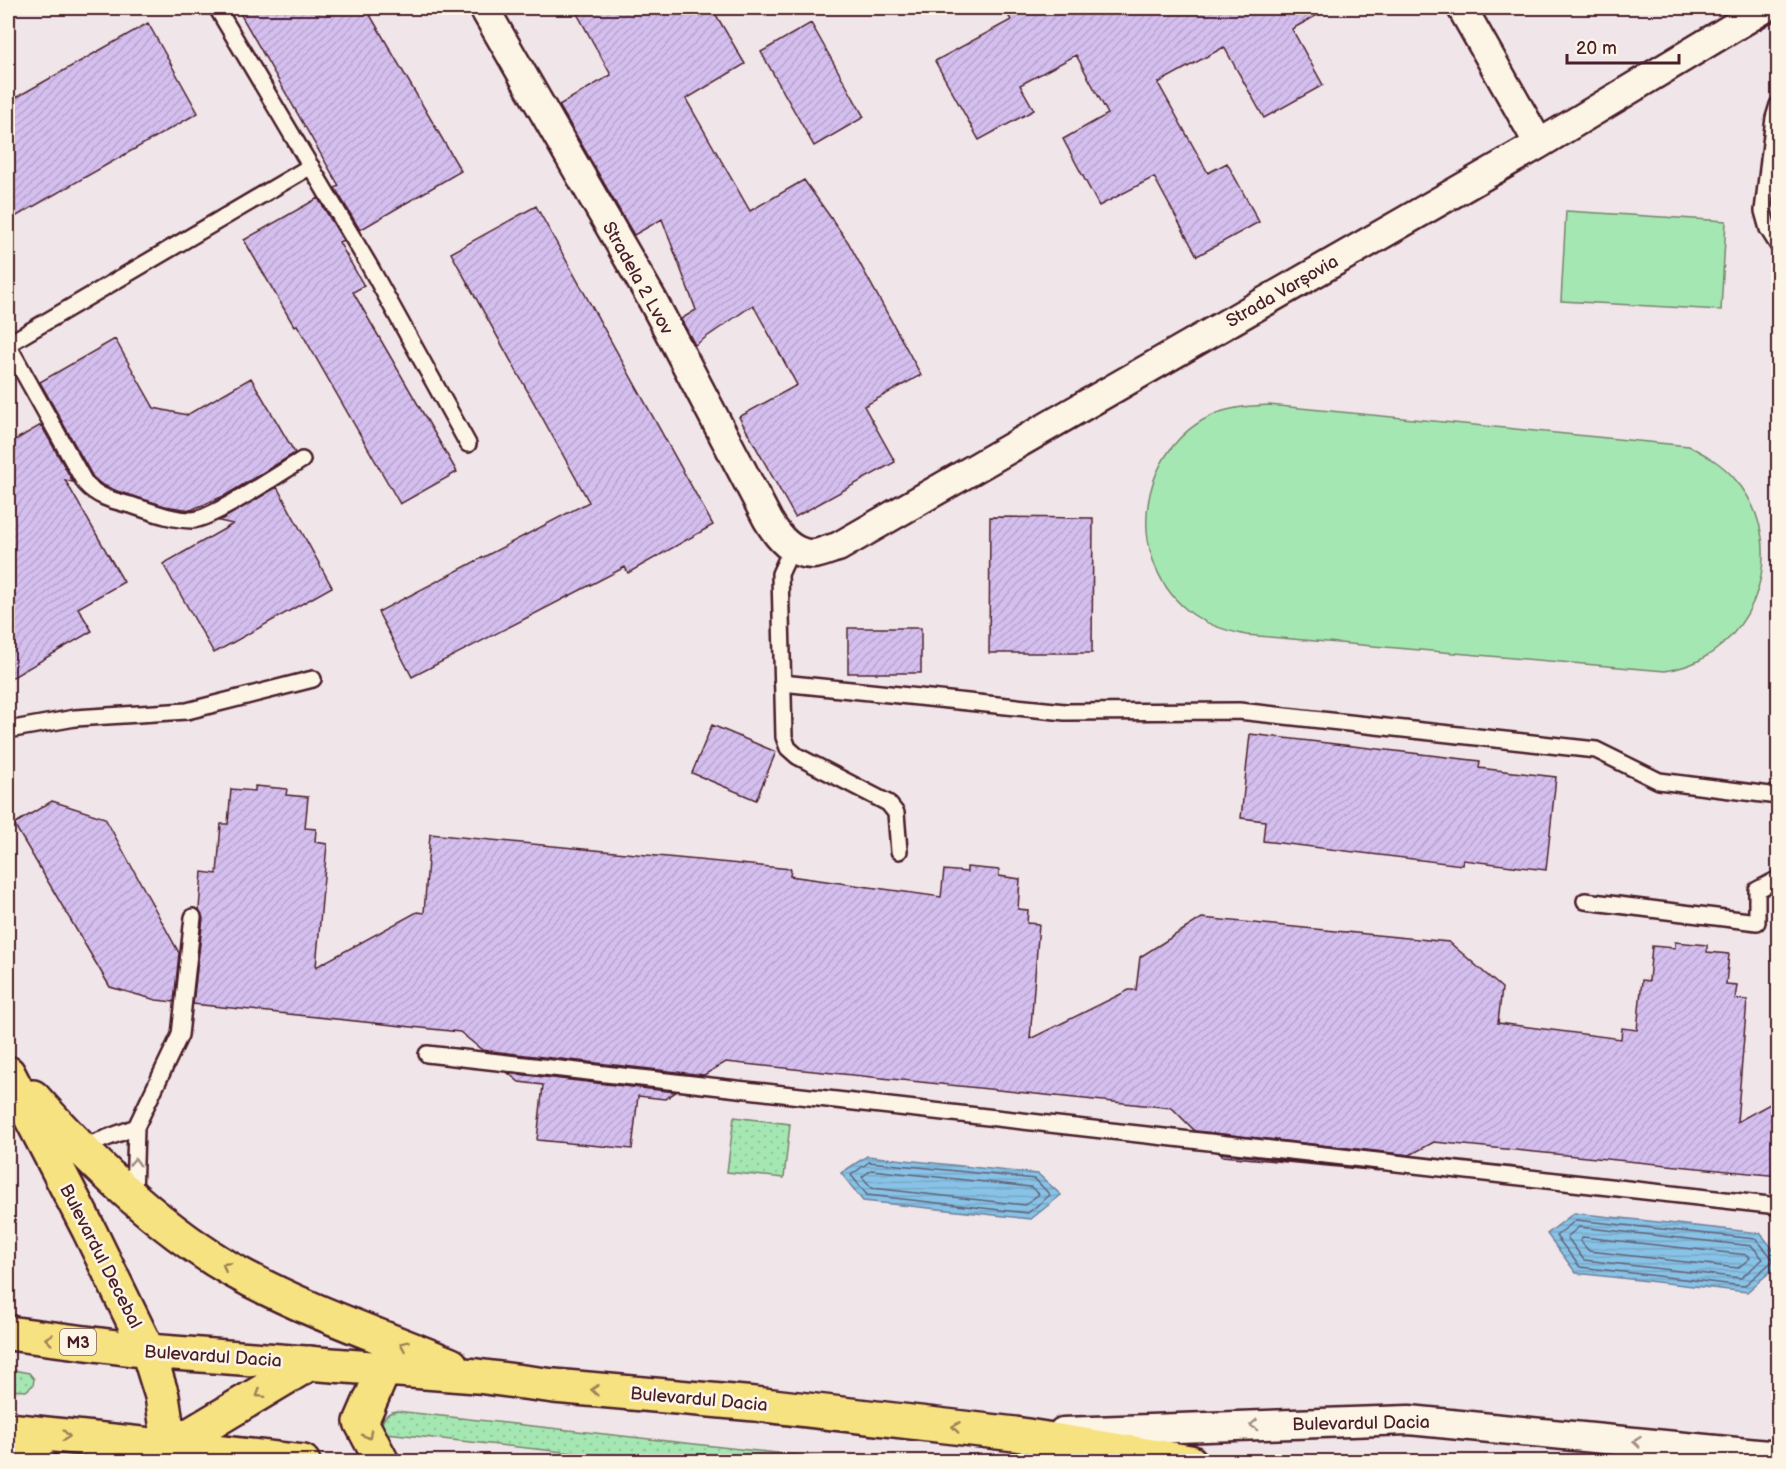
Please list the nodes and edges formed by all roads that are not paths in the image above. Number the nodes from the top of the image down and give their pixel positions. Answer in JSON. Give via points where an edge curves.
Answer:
{"nodes":[{"id":1,"x":217,"y":8,"type":"edge"},
{"id":2,"x":484,"y":8,"type":"edge"},
{"id":3,"x":1462,"y":8,"type":"edge"},
{"id":4,"x":1766,"y":8,"type":"edge"},
{"id":5,"x":1775,"y":8,"type":"edge"},
{"id":6,"x":1779,"y":12,"type":"edge"},
{"id":7,"x":1779,"y":105,"type":"edge"},
{"id":8,"x":1539,"y":144,"type":"junction"},
{"id":9,"x":311,"y":166,"type":"junction"},
{"id":10,"x":1779,"y":245,"type":"edge"},
{"id":11,"x":8,"y":345,"type":"edge"},
{"id":12,"x":468,"y":444,"type":"dead end"},
{"id":13,"x":302,"y":460,"type":"dead end"},
{"id":14,"x":792,"y":548,"type":"junction"},
{"id":15,"x":313,"y":679,"type":"dead end"},
{"id":16,"x":782,"y":683,"type":"junction"},
{"id":17,"x":8,"y":730,"type":"edge"},
{"id":18,"x":1779,"y":796,"type":"edge"},
{"id":19,"x":899,"y":851,"type":"dead end"},
{"id":20,"x":1779,"y":879,"type":"edge"},
{"id":21,"x":1585,"y":901,"type":"dead end"},
{"id":22,"x":193,"y":917,"type":"dead end"},
{"id":23,"x":427,"y":1054,"type":"dead end"},
{"id":24,"x":8,"y":1071,"type":"edge"},
{"id":25,"x":136,"y":1127,"type":"junction"},
{"id":26,"x":80,"y":1148,"type":"junction"},
{"id":27,"x":134,"y":1197,"type":"junction"},
{"id":28,"x":1779,"y":1206,"type":"edge"},
{"id":29,"x":8,"y":1334,"type":"edge"},
{"id":30,"x":148,"y":1351,"type":"junction"},
{"id":31,"x":310,"y":1363,"type":"junction"},
{"id":32,"x":384,"y":1369,"type":"junction"},
{"id":33,"x":477,"y":1376,"type":"junction"},
{"id":34,"x":8,"y":1430,"type":"edge"},
{"id":35,"x":1014,"y":1434,"type":"junction"},
{"id":36,"x":8,"y":1445,"type":"edge"},
{"id":37,"x":171,"y":1454,"type":"edge"},
{"id":38,"x":1779,"y":1456,"type":"edge"},
{"id":39,"x":39,"y":1461,"type":"edge"},
{"id":40,"x":303,"y":1461,"type":"edge"},
{"id":41,"x":382,"y":1461,"type":"edge"},
{"id":42,"x":1190,"y":1461,"type":"edge"}],
"edges":[{"from":1,"to":9,"type":"lane"},
{"from":2,"to":14,"type":"street","name":"Stradela 2 Lvov","via":[[652,301],[768,520],[779,538]]},
{"from":3,"to":8,"type":"street"},
{"from":4,"to":8,"type":"street","name":"Strada Varșovia"},
{"from":5,"to":6,"type":"lane"},
{"from":7,"to":10,"type":"lane","via":[[1774,118],[1763,211],[1768,229]]},
{"from":8,"to":14,"type":"street","name":"Strada Varșovia","via":[[838,547],[813,554]]},
{"from":9,"to":11,"type":"lane"},
{"from":9,"to":12,"type":"lane"},
{"from":11,"to":13,"type":"lane","via":[[85,483],[104,498],[194,520],[215,512]]},
{"from":14,"to":16,"type":"lane","via":[[780,574]]},
{"from":15,"to":17,"type":"lane","via":[[187,711],[75,718]]},
{"from":16,"to":18,"type":"lane","via":[[1065,712],[1239,711],[1596,750],[1659,781]]},
{"from":16,"to":19,"type":"lane","via":[[788,748],[888,803],[896,813]]},
{"from":20,"to":21,"type":"lane","via":[[1757,890],[1757,922]]},
{"from":22,"to":25,"type":"lane","via":[[180,1035]]},
{"from":23,"to":28,"type":"lane"},
{"from":24,"to":26,"type":"main road"},
{"from":24,"to":30,"type":"main road","name":"Bulevardul Decebal"},
{"from":25,"to":26,"type":"lane"},
{"from":27,"to":25,"type":"lane","one_way":true},
{"from":26,"to":27,"type":"main road"},
{"from":33,"to":27,"type":"main road","one_way":true,"via":[[299,1304],[232,1270]]},
{"from":30,"to":29,"type":"main road","name":"Bulevardul Dacia","number":"M3","one_way":true},
{"from":30,"to":31,"type":"main road","name":"Bulevardul Dacia"},
{"from":30,"to":37,"type":"main road","name":"Bulevardul Decebal","via":[[162,1396]]},
{"from":31,"to":32,"type":"main road","name":"Bulevardul Dacia"},
{"from":31,"to":37,"type":"main road","one_way":true},
{"from":32,"to":33,"type":"main road","name":"Bulevardul Dacia"},
{"from":32,"to":41,"type":"main road","one_way":true,"via":[[361,1422]]},
{"from":35,"to":33,"type":"main road","name":"Bulevardul Dacia","one_way":true},
{"from":34,"to":37,"type":"main road","one_way":true},
{"from":38,"to":35,"type":"street","name":"Bulevardul Dacia","one_way":true,"via":[[1409,1420]]},
{"from":35,"to":42,"type":"main road","name":"Bulevardul Dacia"},
{"from":36,"to":39,"type":"main road"},
{"from":37,"to":40,"type":"main road"}]}
